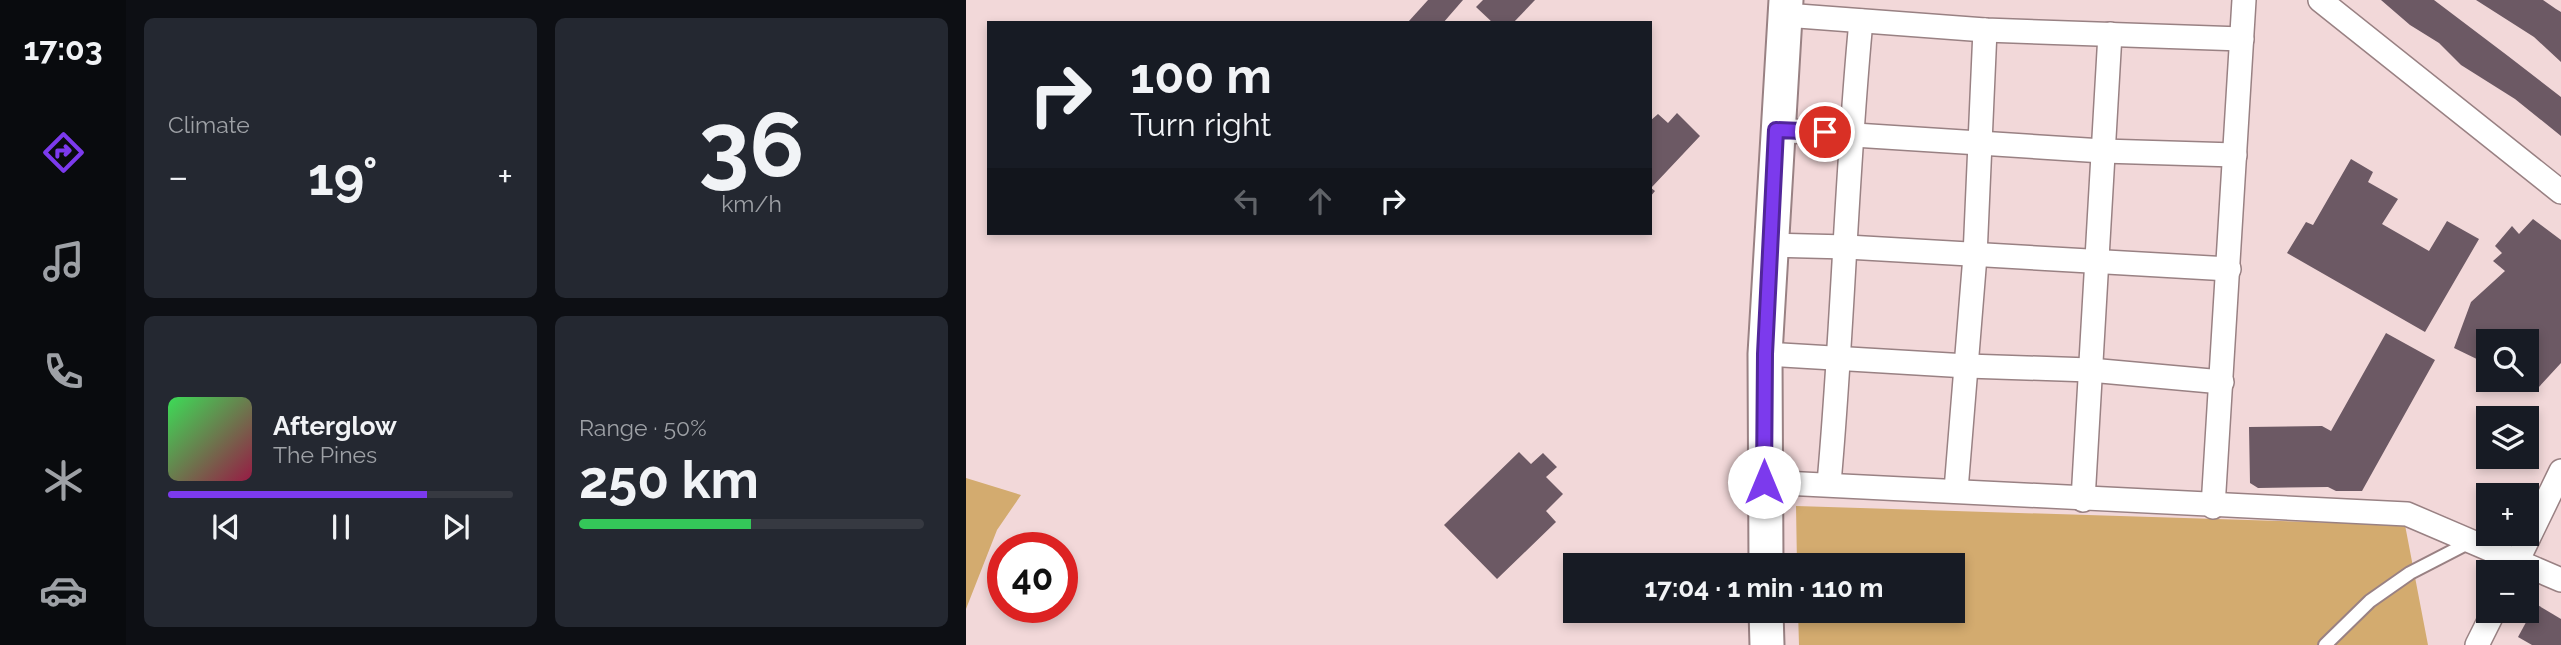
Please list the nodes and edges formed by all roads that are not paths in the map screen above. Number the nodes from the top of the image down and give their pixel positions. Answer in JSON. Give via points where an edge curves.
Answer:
{"nodes":[{"id":1,"x":2244,"y":0,"type":"edge"},
{"id":2,"x":2320,"y":0,"type":"edge"},
{"id":3,"x":1786,"y":7,"type":"edge"},
{"id":4,"x":1861,"y":21,"type":"junction"},
{"id":5,"x":1985,"y":30,"type":"junction"},
{"id":6,"x":2110,"y":34,"type":"junction"},
{"id":7,"x":2242,"y":38,"type":"junction"},
{"id":8,"x":1776,"y":130,"type":"junction"},
{"id":9,"x":1850,"y":134,"type":"junction"},
{"id":10,"x":1982,"y":144,"type":"junction"},
{"id":11,"x":2103,"y":151,"type":"junction"},
{"id":12,"x":2235,"y":155,"type":"junction"},
{"id":13,"x":2561,"y":192,"type":"edge"},
{"id":14,"x":1770,"y":245,"type":"junction"},
{"id":15,"x":1847,"y":247,"type":"junction"},
{"id":16,"x":1975,"y":256,"type":"junction"},
{"id":17,"x":2099,"y":261,"type":"junction"},
{"id":18,"x":2228,"y":269,"type":"junction"},
{"id":19,"x":1765,"y":354,"type":"junction"},
{"id":20,"x":1840,"y":357,"type":"junction"},
{"id":21,"x":1967,"y":366,"type":"junction"},
{"id":22,"x":2090,"y":370,"type":"junction"},
{"id":23,"x":2222,"y":382,"type":"junction"},
{"id":24,"x":2561,"y":471,"type":"edge"},
{"id":25,"x":1764,"y":482,"type":"junction"},
{"id":26,"x":1829,"y":483,"type":"junction"},
{"id":27,"x":1956,"y":490,"type":"junction"},
{"id":28,"x":2083,"y":500,"type":"junction"},
{"id":29,"x":2213,"y":507,"type":"junction"},
{"id":30,"x":2473,"y":541,"type":"junction"},
{"id":31,"x":1766,"y":553,"type":"edge"},
{"id":32,"x":2505,"y":560,"type":"edge"},
{"id":33,"x":2518,"y":560,"type":"edge"},
{"id":34,"x":2539,"y":573,"type":"edge"},
{"id":35,"x":2561,"y":580,"type":"edge"},
{"id":36,"x":1766,"y":623,"type":"edge"},
{"id":37,"x":2488,"y":623,"type":"edge"},
{"id":38,"x":1767,"y":645,"type":"edge"},
{"id":39,"x":2325,"y":645,"type":"edge"},
{"id":40,"x":2477,"y":645,"type":"edge"}],
"edges":[{"from":1,"to":7,"type":"street"},
{"from":2,"to":13,"type":"street"},
{"from":3,"to":4,"type":"street"},
{"from":3,"to":8,"type":"street"},
{"from":4,"to":5,"type":"street"},
{"from":4,"to":9,"type":"street"},
{"from":5,"to":6,"type":"street"},
{"from":5,"to":10,"type":"street"},
{"from":6,"to":7,"type":"street"},
{"from":6,"to":11,"type":"street"},
{"from":7,"to":12,"type":"street"},
{"from":8,"to":9,"type":"street"},
{"from":8,"to":14,"type":"street"},
{"from":9,"to":10,"type":"street"},
{"from":9,"to":15,"type":"street"},
{"from":10,"to":11,"type":"street"},
{"from":10,"to":16,"type":"street"},
{"from":11,"to":12,"type":"street"},
{"from":11,"to":17,"type":"street"},
{"from":12,"to":18,"type":"street"},
{"from":14,"to":15,"type":"street"},
{"from":14,"to":19,"type":"street"},
{"from":15,"to":16,"type":"street"},
{"from":15,"to":20,"type":"street"},
{"from":16,"to":17,"type":"street"},
{"from":16,"to":21,"type":"street"},
{"from":17,"to":18,"type":"street"},
{"from":17,"to":22,"type":"street"},
{"from":18,"to":23,"type":"street"},
{"from":19,"to":20,"type":"street"},
{"from":19,"to":25,"type":"street"},
{"from":20,"to":21,"type":"street"},
{"from":20,"to":26,"type":"street"},
{"from":21,"to":22,"type":"street"},
{"from":21,"to":27,"type":"street"},
{"from":22,"to":23,"type":"street"},
{"from":22,"to":28,"type":"street"},
{"from":23,"to":29,"type":"street"},
{"from":24,"to":33,"type":"street"},
{"from":25,"to":26,"type":"street"},
{"from":25,"to":31,"type":"street"},
{"from":26,"to":27,"type":"street"},
{"from":27,"to":28,"type":"street"},
{"from":28,"to":29,"type":"street"},
{"from":29,"to":30,"type":"street","via":[[2407,514]]},
{"from":30,"to":32,"type":"street"},
{"from":30,"to":39,"type":"lane","via":[[2410,573],[2370,601]]},
{"from":34,"to":35,"type":"street"},
{"from":36,"to":38,"type":"street"},
{"from":37,"to":40,"type":"street"}]}
